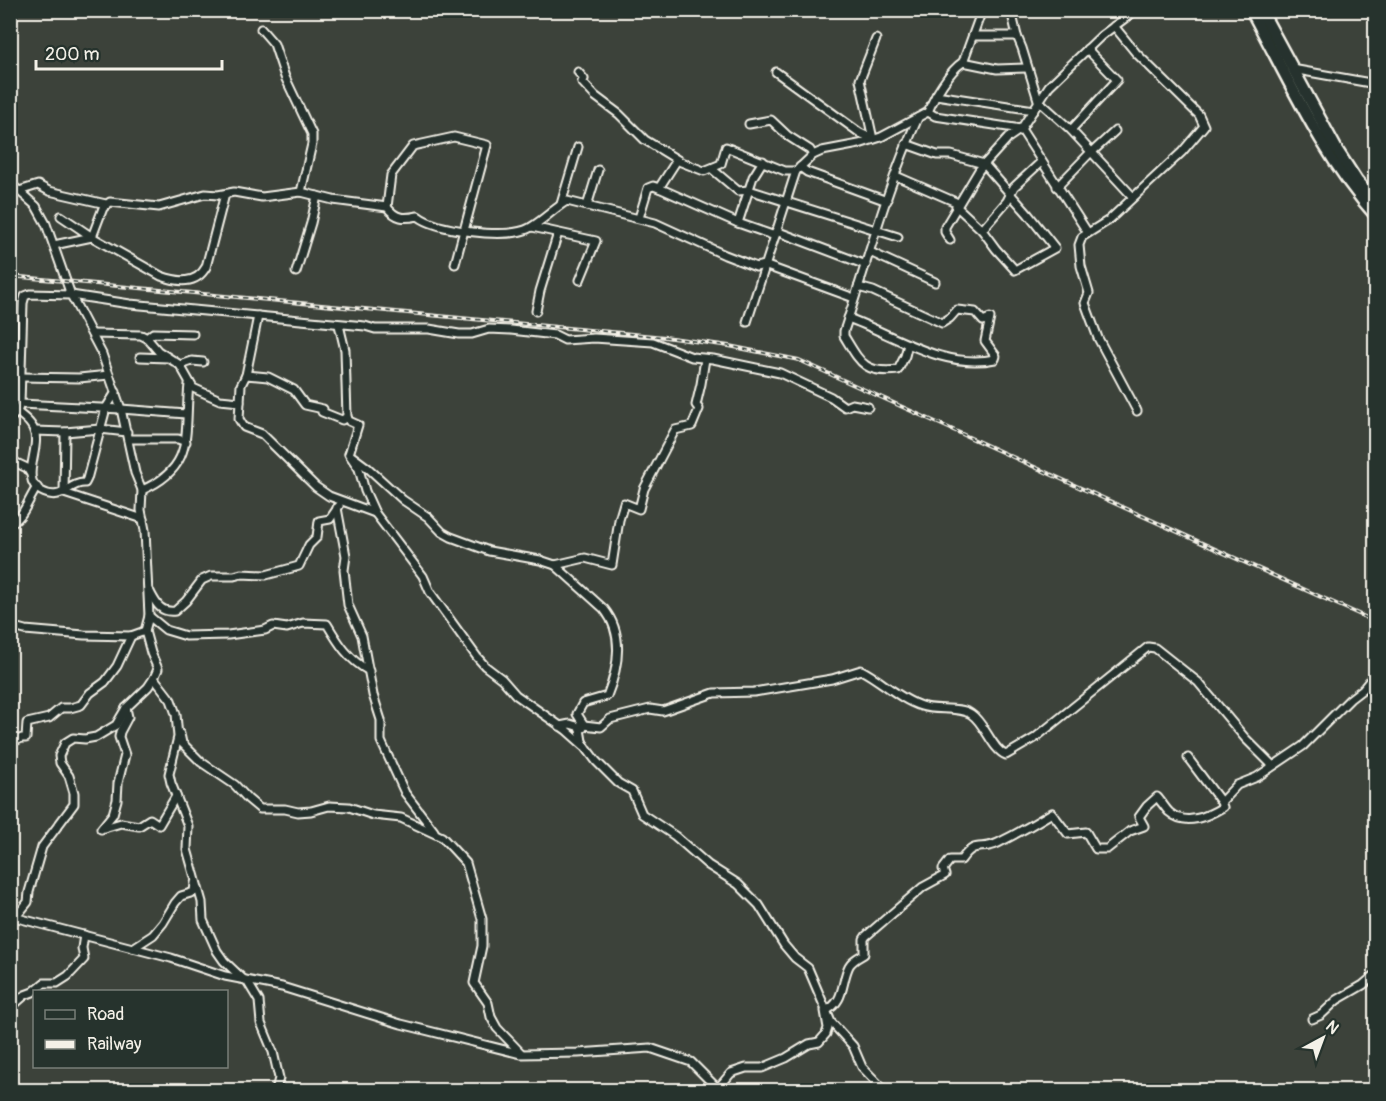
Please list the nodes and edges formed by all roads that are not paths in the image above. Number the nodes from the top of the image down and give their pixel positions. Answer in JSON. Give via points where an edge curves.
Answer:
{"nodes":[{"id":1,"x":982,"y":10,"type":"edge"},
{"id":2,"x":1011,"y":10,"type":"edge"},
{"id":3,"x":1136,"y":10,"type":"edge"},
{"id":4,"x":1251,"y":10,"type":"edge"},
{"id":5,"x":1261,"y":10,"type":"edge"},
{"id":6,"x":1114,"y":26,"type":"junction"},
{"id":7,"x":261,"y":29,"type":"dead end"},
{"id":8,"x":973,"y":36,"type":"junction"},
{"id":9,"x":1017,"y":36,"type":"junction"},
{"id":10,"x":876,"y":39,"type":"dead end"},
{"id":11,"x":1087,"y":49,"type":"junction"},
{"id":12,"x":963,"y":62,"type":"junction"},
{"id":13,"x":1027,"y":68,"type":"junction"},
{"id":14,"x":1289,"y":70,"type":"junction"},
{"id":15,"x":578,"y":72,"type":"dead end"},
{"id":16,"x":776,"y":72,"type":"dead end"},
{"id":17,"x":1376,"y":84,"type":"edge"},
{"id":18,"x":936,"y":95,"type":"junction"},
{"id":19,"x":1038,"y":100,"type":"junction"},
{"id":20,"x":1034,"y":110,"type":"junction"},
{"id":21,"x":928,"y":112,"type":"junction"},
{"id":22,"x":918,"y":117,"type":"junction"},
{"id":23,"x":749,"y":124,"type":"dead end"},
{"id":24,"x":1021,"y":129,"type":"junction"},
{"id":25,"x":1071,"y":130,"type":"junction"},
{"id":26,"x":1115,"y":131,"type":"dead end"},
{"id":27,"x":873,"y":139,"type":"junction"},
{"id":28,"x":906,"y":144,"type":"junction"},
{"id":29,"x":578,"y":147,"type":"dead end"},
{"id":30,"x":1091,"y":153,"type":"junction"},
{"id":31,"x":813,"y":155,"type":"junction"},
{"id":32,"x":677,"y":160,"type":"junction"},
{"id":33,"x":762,"y":161,"type":"junction"},
{"id":34,"x":1041,"y":162,"type":"junction"},
{"id":35,"x":984,"y":164,"type":"junction"},
{"id":36,"x":712,"y":169,"type":"junction"},
{"id":37,"x":798,"y":169,"type":"junction"},
{"id":38,"x":598,"y":170,"type":"dead end"},
{"id":39,"x":896,"y":176,"type":"junction"},
{"id":40,"x":10,"y":183,"type":"edge"},
{"id":41,"x":1057,"y":187,"type":"junction"},
{"id":42,"x":659,"y":188,"type":"junction"},
{"id":43,"x":749,"y":190,"type":"junction"},
{"id":44,"x":19,"y":191,"type":"junction"},
{"id":45,"x":301,"y":192,"type":"junction"},
{"id":46,"x":1010,"y":192,"type":"junction"},
{"id":47,"x":225,"y":194,"type":"junction"},
{"id":48,"x":317,"y":196,"type":"junction"},
{"id":49,"x":1133,"y":197,"type":"junction"},
{"id":50,"x":786,"y":201,"type":"junction"},
{"id":51,"x":887,"y":201,"type":"junction"},
{"id":52,"x":1376,"y":203,"type":"edge"},
{"id":53,"x":106,"y":204,"type":"junction"},
{"id":54,"x":561,"y":204,"type":"junction"},
{"id":55,"x":957,"y":204,"type":"junction"},
{"id":56,"x":587,"y":206,"type":"junction"},
{"id":57,"x":387,"y":207,"type":"junction"},
{"id":58,"x":61,"y":216,"type":"dead end"},
{"id":59,"x":1376,"y":216,"type":"edge"},
{"id":60,"x":639,"y":218,"type":"junction"},
{"id":61,"x":738,"y":223,"type":"junction"},
{"id":62,"x":532,"y":227,"type":"junction"},
{"id":63,"x":463,"y":230,"type":"junction"},
{"id":64,"x":982,"y":230,"type":"junction"},
{"id":65,"x":875,"y":231,"type":"junction"},
{"id":66,"x":558,"y":233,"type":"junction"},
{"id":67,"x":1088,"y":233,"type":"junction"},
{"id":68,"x":776,"y":234,"type":"junction"},
{"id":69,"x":92,"y":237,"type":"junction"},
{"id":70,"x":898,"y":237,"type":"dead end"},
{"id":71,"x":950,"y":240,"type":"dead end"},
{"id":72,"x":54,"y":245,"type":"junction"},
{"id":73,"x":870,"y":252,"type":"junction"},
{"id":74,"x":455,"y":264,"type":"dead end"},
{"id":75,"x":764,"y":265,"type":"junction"},
{"id":76,"x":866,"y":265,"type":"junction"},
{"id":77,"x":296,"y":272,"type":"dead end"},
{"id":78,"x":580,"y":280,"type":"dead end"},
{"id":79,"x":935,"y":282,"type":"dead end"},
{"id":80,"x":858,"y":287,"type":"junction"},
{"id":81,"x":71,"y":295,"type":"junction"},
{"id":82,"x":854,"y":298,"type":"junction"},
{"id":83,"x":536,"y":311,"type":"dead end"},
{"id":84,"x":258,"y":316,"type":"junction"},
{"id":85,"x":848,"y":318,"type":"junction"},
{"id":86,"x":747,"y":322,"type":"dead end"},
{"id":87,"x":339,"y":324,"type":"junction"},
{"id":88,"x":92,"y":334,"type":"junction"},
{"id":89,"x":193,"y":334,"type":"dead end"},
{"id":90,"x":147,"y":338,"type":"junction"},
{"id":91,"x":908,"y":344,"type":"junction"},
{"id":92,"x":140,"y":357,"type":"dead end"},
{"id":93,"x":168,"y":358,"type":"junction"},
{"id":94,"x":705,"y":359,"type":"junction"},
{"id":95,"x":204,"y":362,"type":"dead end"},
{"id":96,"x":180,"y":365,"type":"junction"},
{"id":97,"x":109,"y":375,"type":"junction"},
{"id":98,"x":246,"y":375,"type":"junction"},
{"id":99,"x":21,"y":377,"type":"junction"},
{"id":100,"x":189,"y":384,"type":"junction"},
{"id":101,"x":116,"y":392,"type":"junction"},
{"id":102,"x":240,"y":402,"type":"junction"},
{"id":103,"x":20,"y":404,"type":"junction"},
{"id":104,"x":868,"y":407,"type":"dead end"},
{"id":105,"x":106,"y":408,"type":"junction"},
{"id":106,"x":121,"y":409,"type":"junction"},
{"id":107,"x":1137,"y":411,"type":"dead end"},
{"id":108,"x":14,"y":413,"type":"edge"},
{"id":109,"x":186,"y":414,"type":"junction"},
{"id":110,"x":347,"y":417,"type":"junction"},
{"id":111,"x":10,"y":419,"type":"edge"},
{"id":112,"x":100,"y":429,"type":"junction"},
{"id":113,"x":34,"y":431,"type":"junction"},
{"id":114,"x":65,"y":432,"type":"junction"},
{"id":115,"x":128,"y":436,"type":"junction"},
{"id":116,"x":186,"y":442,"type":"junction"},
{"id":117,"x":349,"y":454,"type":"junction"},
{"id":118,"x":10,"y":460,"type":"edge"},
{"id":119,"x":30,"y":473,"type":"junction"},
{"id":120,"x":37,"y":487,"type":"junction"},
{"id":121,"x":142,"y":490,"type":"junction"},
{"id":122,"x":64,"y":493,"type":"junction"},
{"id":123,"x":342,"y":502,"type":"junction"},
{"id":124,"x":337,"y":508,"type":"junction"},
{"id":125,"x":375,"y":513,"type":"junction"},
{"id":126,"x":143,"y":519,"type":"junction"},
{"id":127,"x":10,"y":524,"type":"edge"},
{"id":128,"x":555,"y":565,"type":"junction"},
{"id":129,"x":147,"y":589,"type":"junction"},
{"id":130,"x":149,"y":616,"type":"junction"},
{"id":131,"x":10,"y":626,"type":"edge"},
{"id":132,"x":145,"y":631,"type":"junction"},
{"id":133,"x":131,"y":636,"type":"junction"},
{"id":134,"x":369,"y":670,"type":"junction"},
{"id":135,"x":1376,"y":673,"type":"edge"},
{"id":136,"x":154,"y":678,"type":"junction"},
{"id":137,"x":126,"y":708,"type":"junction"},
{"id":138,"x":176,"y":714,"type":"junction"},
{"id":139,"x":560,"y":726,"type":"junction"},
{"id":140,"x":582,"y":727,"type":"junction"},
{"id":141,"x":10,"y":743,"type":"edge"},
{"id":142,"x":587,"y":749,"type":"junction"},
{"id":143,"x":1188,"y":758,"type":"dead end"},
{"id":144,"x":1272,"y":765,"type":"junction"},
{"id":145,"x":176,"y":796,"type":"junction"},
{"id":146,"x":1221,"y":802,"type":"junction"},
{"id":147,"x":438,"y":835,"type":"junction"},
{"id":148,"x":196,"y":880,"type":"junction"},
{"id":149,"x":13,"y":917,"type":"edge"},
{"id":150,"x":84,"y":935,"type":"junction"},
{"id":151,"x":133,"y":948,"type":"junction"},
{"id":152,"x":1376,"y":974,"type":"edge"},
{"id":153,"x":245,"y":980,"type":"junction"},
{"id":154,"x":35,"y":990,"type":"edge"},
{"id":155,"x":33,"y":992,"type":"edge"},
{"id":156,"x":10,"y":1008,"type":"edge"},
{"id":157,"x":825,"y":1011,"type":"junction"},
{"id":158,"x":1312,"y":1019,"type":"dead end"},
{"id":159,"x":521,"y":1054,"type":"junction"},
{"id":160,"x":718,"y":1089,"type":"edge"},
{"id":161,"x":276,"y":1090,"type":"edge"},
{"id":162,"x":884,"y":1090,"type":"edge"}],
"edges":[{"from":1,"to":8,"type":"street"},
{"from":2,"to":9,"type":"street"},
{"from":3,"to":6,"type":"street"},
{"from":4,"to":14,"type":"highway"},
{"from":5,"to":14,"type":"highway"},
{"from":6,"to":11,"type":"street"},
{"from":6,"to":49,"type":"street","via":[[1204,126]]},
{"from":7,"to":45,"type":"street","via":[[274,44],[312,134]]},
{"from":8,"to":9,"type":"street"},
{"from":8,"to":12,"type":"street"},
{"from":9,"to":13,"type":"street"},
{"from":10,"to":27,"type":"street","via":[[860,80]]},
{"from":11,"to":19,"type":"street"},
{"from":11,"to":25,"type":"street","via":[[1117,80]]},
{"from":12,"to":13,"type":"street","via":[[997,69]]},
{"from":12,"to":18,"type":"street"},
{"from":13,"to":19,"type":"street"},
{"from":14,"to":17,"type":"street"},
{"from":14,"to":52,"type":"highway","via":[[1357,181]]},
{"from":14,"to":59,"type":"highway","via":[[1324,147]]},
{"from":15,"to":32,"type":"street","via":[[595,96],[645,140]]},
{"from":16,"to":27,"type":"street"},
{"from":18,"to":20,"type":"street"},
{"from":18,"to":21,"type":"street"},
{"from":19,"to":20,"type":"street"},
{"from":19,"to":25,"type":"street"},
{"from":20,"to":24,"type":"street"},
{"from":21,"to":22,"type":"street"},
{"from":21,"to":24,"type":"street"},
{"from":22,"to":27,"type":"street"},
{"from":22,"to":28,"type":"street"},
{"from":23,"to":31,"type":"street","via":[[771,120]]},
{"from":24,"to":34,"type":"street"},
{"from":24,"to":35,"type":"street"},
{"from":25,"to":30,"type":"street"},
{"from":26,"to":30,"type":"street"},
{"from":27,"to":31,"type":"street"},
{"from":28,"to":35,"type":"street"},
{"from":28,"to":39,"type":"street"},
{"from":29,"to":54,"type":"street"},
{"from":30,"to":41,"type":"street"},
{"from":30,"to":49,"type":"street"},
{"from":31,"to":37,"type":"street"},
{"from":32,"to":36,"type":"street","via":[[704,171]]},
{"from":32,"to":42,"type":"street"},
{"from":33,"to":36,"type":"street","via":[[726,147],[721,164]]},
{"from":33,"to":37,"type":"street","via":[[785,171]]},
{"from":33,"to":43,"type":"street"},
{"from":34,"to":41,"type":"street"},
{"from":34,"to":46,"type":"street"},
{"from":35,"to":46,"type":"street"},
{"from":35,"to":55,"type":"street"},
{"from":36,"to":43,"type":"street","via":[[738,191]]},
{"from":37,"to":50,"type":"street"},
{"from":37,"to":51,"type":"street"},
{"from":38,"to":56,"type":"street"},
{"from":39,"to":51,"type":"street"},
{"from":39,"to":55,"type":"street"},
{"from":40,"to":44,"type":"street"},
{"from":41,"to":67,"type":"street"},
{"from":42,"to":60,"type":"street","via":[[648,188]]},
{"from":42,"to":61,"type":"street"},
{"from":43,"to":50,"type":"street"},
{"from":43,"to":61,"type":"street"},
{"from":44,"to":53,"type":"street","via":[[38,185]]},
{"from":44,"to":72,"type":"street","via":[[36,206]]},
{"from":45,"to":47,"type":"street","via":[[262,197]]},
{"from":45,"to":48,"type":"street"},
{"from":46,"to":64,"type":"street"},
{"from":46,"to":64,"type":"street","via":[[1055,248],[1015,270]]},
{"from":47,"to":53,"type":"street","via":[[205,194],[159,207],[124,202]]},
{"from":47,"to":69,"type":"street","via":[[206,267],[190,280],[161,276]]},
{"from":48,"to":57,"type":"street"},
{"from":48,"to":77,"type":"street"},
{"from":49,"to":67,"type":"street"},
{"from":50,"to":65,"type":"street"},
{"from":50,"to":68,"type":"street"},
{"from":51,"to":65,"type":"street"},
{"from":53,"to":69,"type":"street"},
{"from":54,"to":56,"type":"street","via":[[567,201]]},
{"from":54,"to":62,"type":"street"},
{"from":55,"to":64,"type":"street"},
{"from":55,"to":71,"type":"street","via":[[945,228]]},
{"from":56,"to":60,"type":"street"},
{"from":57,"to":63,"type":"street","via":[[394,215],[418,216],[433,225]]},
{"from":57,"to":63,"type":"street","via":[[391,175],[413,146],[454,137],[488,145]]},
{"from":58,"to":69,"type":"street"},
{"from":60,"to":75,"type":"street","via":[[756,267]]},
{"from":61,"to":68,"type":"street"},
{"from":62,"to":63,"type":"street","via":[[515,232]]},
{"from":62,"to":66,"type":"street"},
{"from":63,"to":74,"type":"street"},
{"from":65,"to":70,"type":"street"},
{"from":65,"to":73,"type":"street"},
{"from":66,"to":78,"type":"street","via":[[596,241]]},
{"from":66,"to":83,"type":"street"},
{"from":67,"to":107,"type":"street","via":[[1079,245],[1089,293],[1085,303],[1098,338]]},
{"from":68,"to":75,"type":"street"},
{"from":68,"to":76,"type":"street"},
{"from":69,"to":72,"type":"street"},
{"from":72,"to":81,"type":"street"},
{"from":73,"to":76,"type":"street"},
{"from":73,"to":79,"type":"street"},
{"from":75,"to":82,"type":"street"},
{"from":75,"to":86,"type":"street"},
{"from":76,"to":80,"type":"street"},
{"from":80,"to":82,"type":"street"},
{"from":80,"to":91,"type":"street","via":[[942,323],[957,310],[975,312],[983,321],[990,318],[986,341],[996,356],[993,360],[957,360]]},
{"from":81,"to":84,"type":"street"},
{"from":81,"to":88,"type":"street"},
{"from":81,"to":99,"type":"street","via":[[25,296]]},
{"from":82,"to":85,"type":"street"},
{"from":84,"to":87,"type":"street"},
{"from":84,"to":98,"type":"street"},
{"from":85,"to":91,"type":"street"},
{"from":85,"to":91,"type":"street","via":[[844,336],[867,368],[881,372],[898,370]]},
{"from":87,"to":94,"type":"street","via":[[459,334],[510,330],[555,335],[565,340],[653,342]]},
{"from":87,"to":110,"type":"street","via":[[345,350]]},
{"from":88,"to":90,"type":"street"},
{"from":88,"to":97,"type":"street"},
{"from":89,"to":90,"type":"street","via":[[153,333]]},
{"from":90,"to":93,"type":"street"},
{"from":92,"to":93,"type":"street"},
{"from":93,"to":96,"type":"street"},
{"from":94,"to":104,"type":"street","via":[[780,374],[845,407]]},
{"from":94,"to":128,"type":"street","via":[[696,405],[699,409],[692,426],[675,430],[644,489],[639,509],[624,503],[612,565],[585,558]]},
{"from":95,"to":96,"type":"street"},
{"from":96,"to":100,"type":"street"},
{"from":97,"to":99,"type":"street"},
{"from":97,"to":101,"type":"street"},
{"from":98,"to":102,"type":"street"},
{"from":98,"to":110,"type":"street","via":[[268,377],[294,390],[305,405],[323,409],[322,412],[342,420]]},
{"from":99,"to":103,"type":"street"},
{"from":100,"to":102,"type":"street","via":[[220,400]]},
{"from":100,"to":109,"type":"street"},
{"from":101,"to":105,"type":"street"},
{"from":101,"to":106,"type":"street"},
{"from":102,"to":123,"type":"street","via":[[239,419],[244,426],[262,434],[316,487]]},
{"from":103,"to":105,"type":"street"},
{"from":103,"to":108,"type":"street"},
{"from":105,"to":106,"type":"street"},
{"from":105,"to":112,"type":"street"},
{"from":106,"to":109,"type":"street"},
{"from":106,"to":115,"type":"street"},
{"from":108,"to":111,"type":"street"},
{"from":108,"to":113,"type":"street"},
{"from":109,"to":116,"type":"street"},
{"from":110,"to":117,"type":"street","via":[[358,425]]},
{"from":112,"to":114,"type":"street"},
{"from":112,"to":115,"type":"street"},
{"from":112,"to":122,"type":"street","via":[[85,483]]},
{"from":113,"to":114,"type":"street"},
{"from":113,"to":119,"type":"street","via":[[35,453]]},
{"from":114,"to":122,"type":"street"},
{"from":115,"to":116,"type":"street"},
{"from":115,"to":121,"type":"street"},
{"from":116,"to":121,"type":"street","via":[[182,458],[161,482]]},
{"from":117,"to":125,"type":"street","via":[[359,469]]},
{"from":117,"to":128,"type":"street","via":[[451,537],[489,551]]},
{"from":118,"to":119,"type":"street"},
{"from":119,"to":120,"type":"street"},
{"from":120,"to":122,"type":"street","via":[[56,495]]},
{"from":120,"to":127,"type":"street","via":[[22,516]]},
{"from":121,"to":126,"type":"street"},
{"from":122,"to":126,"type":"street"},
{"from":123,"to":124,"type":"street"},
{"from":123,"to":125,"type":"street"},
{"from":124,"to":129,"type":"street","via":[[330,519],[319,521],[317,537],[299,566],[266,575],[212,576],[202,580],[180,608],[170,612],[156,606]]},
{"from":124,"to":134,"type":"street","via":[[346,556],[348,605],[361,630]]},
{"from":125,"to":139,"type":"street","via":[[477,657],[516,695]]},
{"from":126,"to":129,"type":"street"},
{"from":128,"to":140,"type":"street","via":[[604,609],[615,634],[616,674],[607,696],[583,703],[577,714]]},
{"from":129,"to":130,"type":"street"},
{"from":130,"to":132,"type":"street"},
{"from":130,"to":134,"type":"street","via":[[166,630],[186,636],[228,635],[303,623],[327,624],[345,653]]},
{"from":131,"to":133,"type":"street"},
{"from":132,"to":133,"type":"street"},
{"from":132,"to":136,"type":"street","via":[[158,669]]},
{"from":133,"to":141,"type":"street","via":[[111,675],[84,702],[27,723],[26,738]]},
{"from":134,"to":147,"type":"street","via":[[381,720],[382,746],[405,792]]},
{"from":135,"to":144,"type":"street","via":[[1303,746]]},
{"from":136,"to":137,"type":"street"},
{"from":136,"to":138,"type":"street","via":[[171,700]]},
{"from":137,"to":145,"type":"street","via":[[128,717],[119,737],[125,755],[117,800],[113,814],[101,829],[121,822],[139,826],[150,819],[159,825]]},
{"from":137,"to":149,"type":"street","via":[[116,725],[96,737],[73,738],[65,743],[60,764],[69,776],[74,804],[42,847],[28,902]]},
{"from":138,"to":145,"type":"street","via":[[178,737],[170,774]]},
{"from":138,"to":147,"type":"street","via":[[182,743],[260,809],[298,812],[349,807],[401,818]]},
{"from":139,"to":140,"type":"street"},
{"from":139,"to":142,"type":"street"},
{"from":140,"to":142,"type":"street","via":[[582,741]]},
{"from":140,"to":144,"type":"street","via":[[601,727],[610,719],[663,711],[714,693],[754,692],[861,670],[920,706],[967,711],[1006,755],[1035,738],[1148,647],[1155,648],[1198,682]]},
{"from":142,"to":157,"type":"street","via":[[618,783],[632,791],[642,814],[750,894],[784,945],[808,968]]},
{"from":143,"to":146,"type":"street"},
{"from":144,"to":146,"type":"street","via":[[1257,777],[1237,784]]},
{"from":145,"to":148,"type":"street","via":[[188,826],[187,849]]},
{"from":146,"to":157,"type":"street","via":[[1223,807],[1205,818],[1181,818],[1170,813],[1157,796],[1139,817],[1144,826],[1130,831],[1107,849],[1096,849],[1086,832],[1068,834],[1052,813],[996,844],[975,847],[961,860],[950,860],[943,869],[945,875],[923,887],[866,936],[864,954],[849,966],[840,997]]},
{"from":147,"to":159,"type":"street","via":[[466,863],[482,919],[482,946],[474,983],[488,1003],[497,1028]]},
{"from":148,"to":151,"type":"street","via":[[194,892],[182,896],[153,935]]},
{"from":148,"to":153,"type":"street","via":[[203,920],[217,951]]},
{"from":149,"to":150,"type":"street"},
{"from":150,"to":151,"type":"street"},
{"from":150,"to":154,"type":"street","via":[[84,958],[68,976],[57,983],[44,983]]},
{"from":151,"to":153,"type":"street"},
{"from":152,"to":158,"type":"street"},
{"from":153,"to":159,"type":"street"},
{"from":153,"to":161,"type":"street","via":[[259,1001],[261,1023],[279,1078]]},
{"from":155,"to":156,"type":"street"},
{"from":157,"to":160,"type":"street","via":[[828,1028],[819,1042],[762,1068],[731,1072]]},
{"from":157,"to":162,"type":"street","via":[[853,1046],[862,1067]]},
{"from":159,"to":160,"type":"street","via":[[650,1048],[692,1062]]}]}
